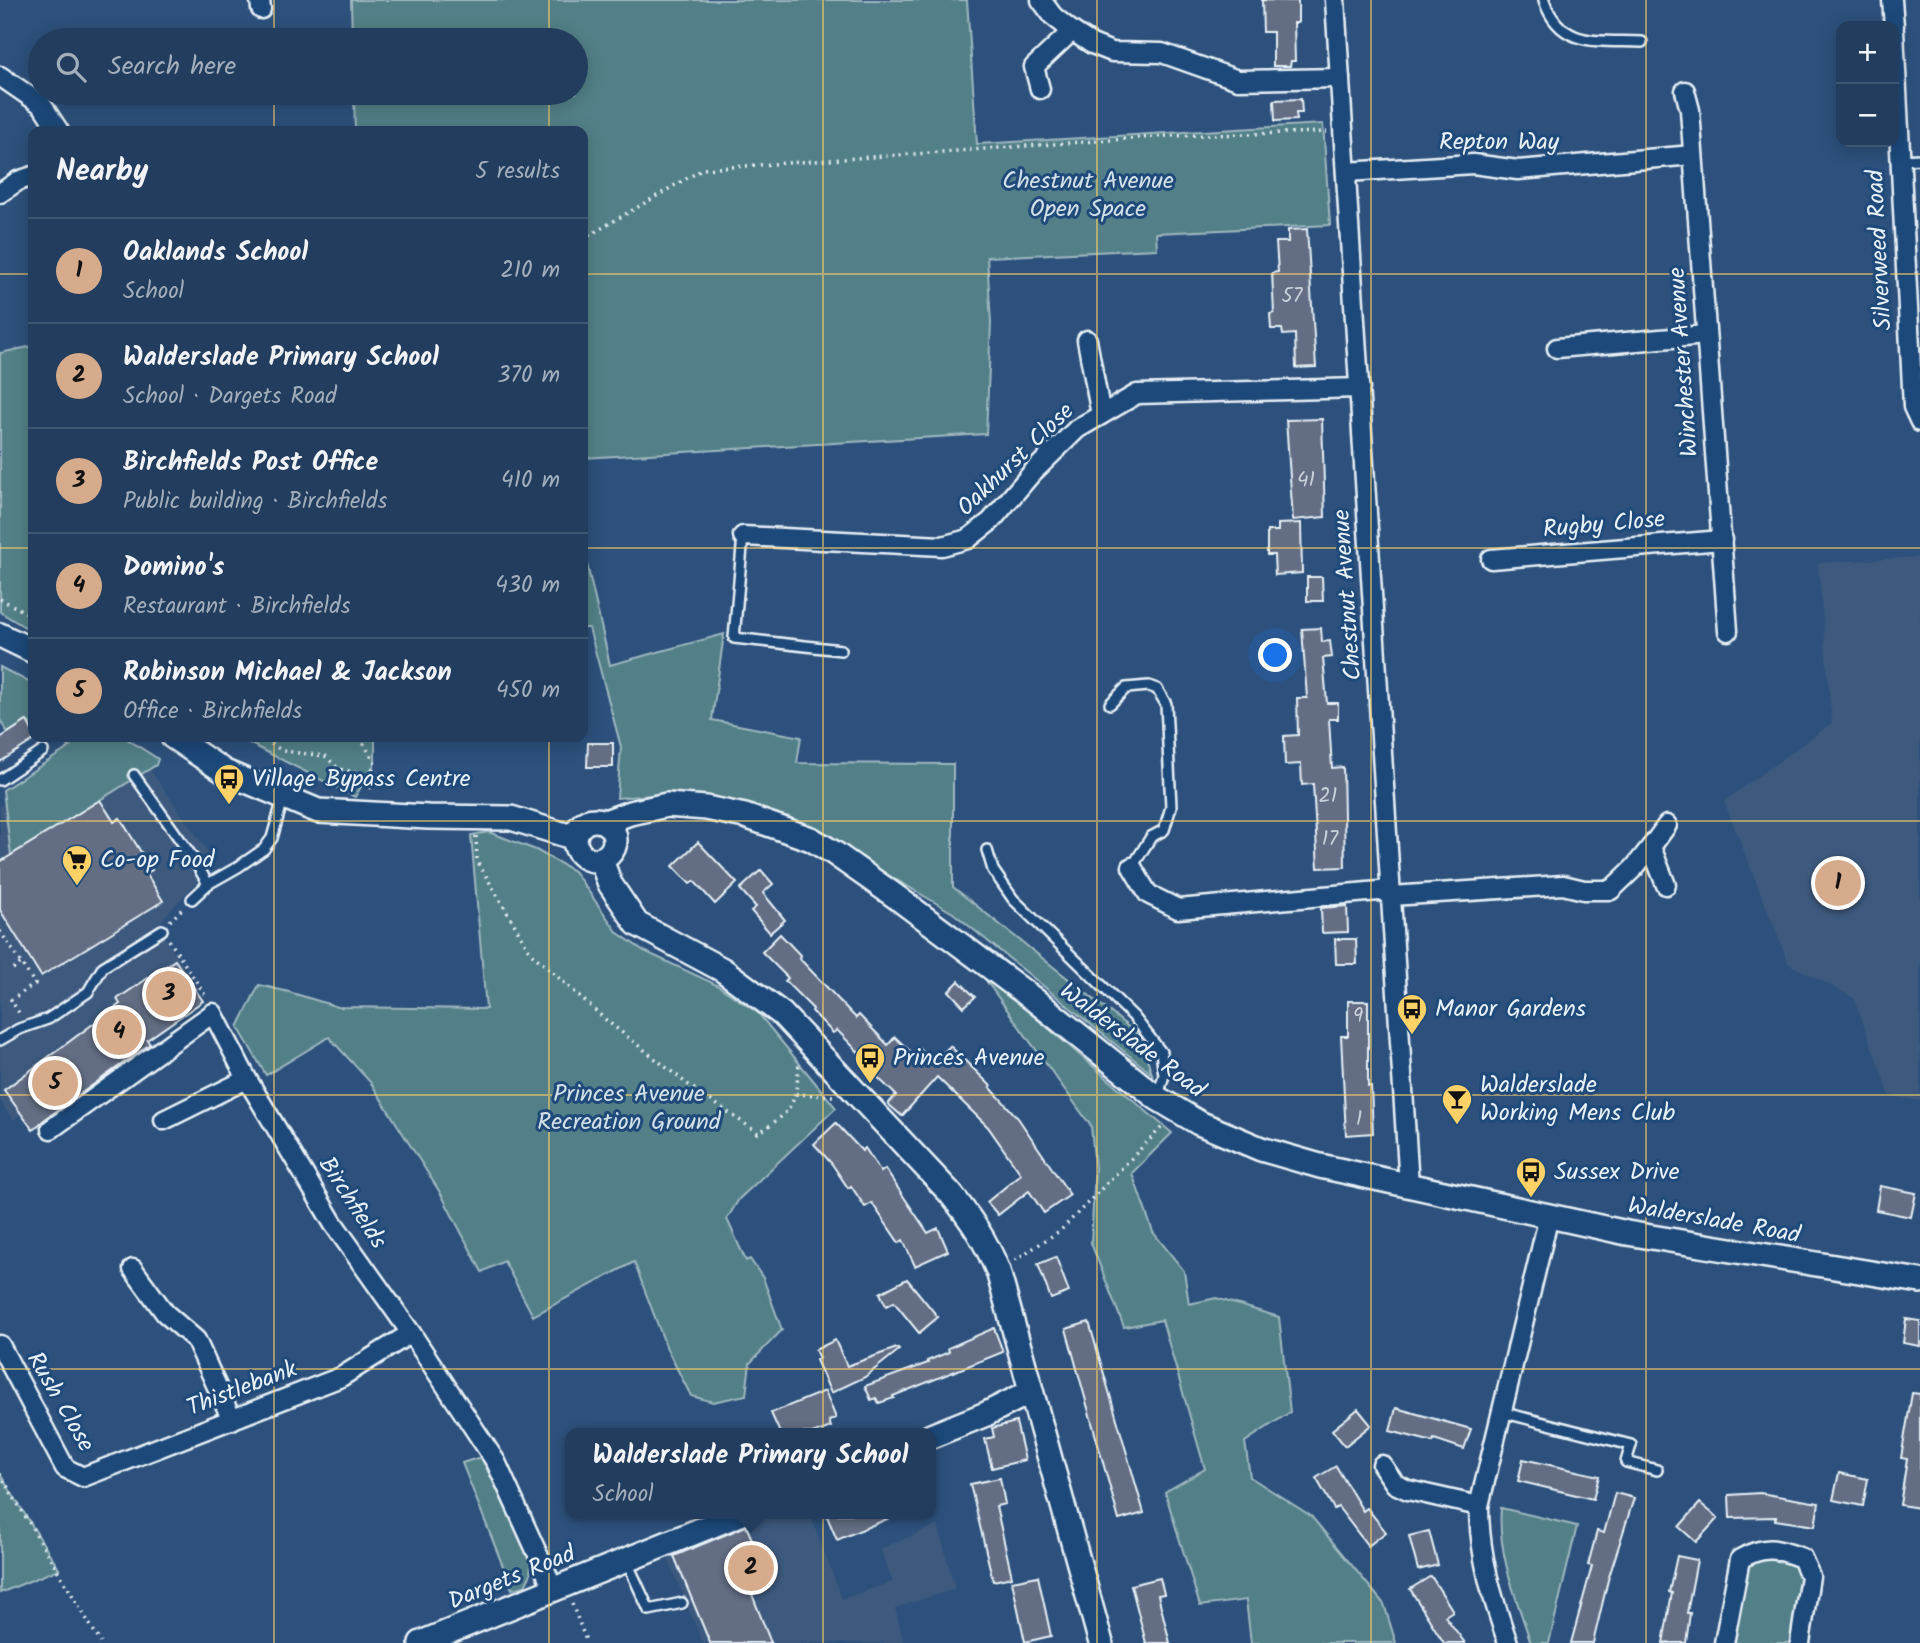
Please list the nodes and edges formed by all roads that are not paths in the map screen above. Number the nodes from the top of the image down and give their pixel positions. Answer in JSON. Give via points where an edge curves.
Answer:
{"nodes":[{"id":1,"x":1041,"y":0,"type":"edge"},
{"id":2,"x":1335,"y":0,"type":"edge"},
{"id":3,"x":1544,"y":0,"type":"edge"},
{"id":4,"x":1892,"y":0,"type":"edge"},
{"id":5,"x":1893,"y":21,"type":"edge"},
{"id":6,"x":1072,"y":31,"type":"junction"},
{"id":7,"x":1642,"y":42,"type":"dead end"},
{"id":8,"x":0,"y":76,"type":"edge"},
{"id":9,"x":1340,"y":78,"type":"junction"},
{"id":10,"x":1897,"y":84,"type":"edge"},
{"id":11,"x":1040,"y":89,"type":"dead end"},
{"id":12,"x":1685,"y":91,"type":"dead end"},
{"id":13,"x":28,"y":95,"type":"edge"},
{"id":14,"x":42,"y":105,"type":"edge"},
{"id":15,"x":56,"y":126,"type":"edge"},
{"id":16,"x":1693,"y":155,"type":"junction"},
{"id":17,"x":1920,"y":159,"type":"edge"},
{"id":18,"x":1900,"y":160,"type":"junction"},
{"id":19,"x":1346,"y":172,"type":"junction"},
{"id":20,"x":28,"y":178,"type":"edge"},
{"id":21,"x":0,"y":193,"type":"edge"},
{"id":22,"x":1706,"y":335,"type":"junction"},
{"id":23,"x":1087,"y":340,"type":"dead end"},
{"id":24,"x":1557,"y":348,"type":"dead end"},
{"id":25,"x":1915,"y":357,"type":"edge"},
{"id":26,"x":1360,"y":388,"type":"junction"},
{"id":27,"x":1101,"y":415,"type":"junction"},
{"id":28,"x":1920,"y":422,"type":"edge"},
{"id":29,"x":743,"y":536,"type":"joint"},
{"id":30,"x":1722,"y":540,"type":"junction"},
{"id":31,"x":1491,"y":559,"type":"dead end"},
{"id":32,"x":1728,"y":631,"type":"dead end"},
{"id":33,"x":0,"y":635,"type":"edge"},
{"id":34,"x":28,"y":649,"type":"edge"},
{"id":35,"x":841,"y":650,"type":"dead end"},
{"id":36,"x":1110,"y":704,"type":"dead end"},
{"id":37,"x":180,"y":742,"type":"edge"},
{"id":38,"x":43,"y":751,"type":"dead end"},
{"id":39,"x":134,"y":775,"type":"dead end"},
{"id":40,"x":0,"y":780,"type":"edge"},
{"id":41,"x":284,"y":798,"type":"junction"},
{"id":42,"x":605,"y":822,"type":"junction"},
{"id":43,"x":1667,"y":825,"type":"dead end"},
{"id":44,"x":575,"y":838,"type":"junction"},
{"id":45,"x":1651,"y":847,"type":"junction"},
{"id":46,"x":987,"y":850,"type":"dead end"},
{"id":47,"x":601,"y":860,"type":"junction"},
{"id":48,"x":1132,"y":867,"type":"joint"},
{"id":49,"x":208,"y":884,"type":"junction"},
{"id":50,"x":1666,"y":886,"type":"dead end"},
{"id":51,"x":1391,"y":893,"type":"junction"},
{"id":52,"x":192,"y":898,"type":"road end"},
{"id":53,"x":162,"y":930,"type":"road end"},
{"id":54,"x":0,"y":1040,"type":"edge"},
{"id":55,"x":247,"y":1079,"type":"junction"},
{"id":56,"x":1157,"y":1098,"type":"junction"},
{"id":57,"x":164,"y":1120,"type":"dead end"},
{"id":58,"x":51,"y":1129,"type":"dead end"},
{"id":59,"x":1409,"y":1186,"type":"junction"},
{"id":60,"x":1549,"y":1216,"type":"junction"},
{"id":61,"x":133,"y":1269,"type":"dead end"},
{"id":62,"x":1920,"y":1281,"type":"edge"},
{"id":63,"x":411,"y":1333,"type":"junction"},
{"id":64,"x":0,"y":1345,"type":"edge"},
{"id":65,"x":1030,"y":1392,"type":"junction"},
{"id":66,"x":1501,"y":1412,"type":"junction"},
{"id":67,"x":232,"y":1420,"type":"junction"},
{"id":68,"x":936,"y":1434,"type":"edge"},
{"id":69,"x":1382,"y":1465,"type":"dead end"},
{"id":70,"x":1657,"y":1470,"type":"dead end"},
{"id":71,"x":83,"y":1478,"type":"joint"},
{"id":72,"x":1479,"y":1506,"type":"junction"},
{"id":73,"x":728,"y":1519,"type":"edge"},
{"id":74,"x":626,"y":1560,"type":"junction"},
{"id":75,"x":559,"y":1587,"type":"junction"},
{"id":76,"x":682,"y":1603,"type":"dead end"},
{"id":77,"x":421,"y":1643,"type":"edge"},
{"id":78,"x":1101,"y":1643,"type":"edge"},
{"id":79,"x":1508,"y":1643,"type":"edge"},
{"id":80,"x":1724,"y":1643,"type":"edge"},
{"id":81,"x":1800,"y":1643,"type":"edge"}],
"edges":[{"from":1,"to":6,"type":"street"},
{"from":2,"to":9,"type":"street","name":"Chestnut Avenue"},
{"from":3,"to":7,"type":"lane","via":[[1552,20],[1566,34]]},
{"from":4,"to":5,"type":"street","name":"Silverweed Road"},
{"from":6,"to":9,"type":"street","via":[[1112,52],[1162,53],[1238,80]]},
{"from":6,"to":11,"type":"street","via":[[1034,67]]},
{"from":8,"to":13,"type":"street"},
{"from":9,"to":19,"type":"street","name":"Chestnut Avenue"},
{"from":10,"to":18,"type":"street","name":"Silverweed Road"},
{"from":12,"to":16,"type":"street","name":"Winchester Avenue"},
{"from":14,"to":15,"type":"street"},
{"from":16,"to":19,"type":"street","name":"Repton Way","via":[[1518,170],[1473,164]]},
{"from":16,"to":22,"type":"street","name":"Winchester Avenue"},
{"from":17,"to":18,"type":"lane"},
{"from":18,"to":25,"type":"street","name":"Silverweed Road"},
{"from":19,"to":26,"type":"street","name":"Chestnut Avenue"},
{"from":20,"to":21,"type":"street"},
{"from":22,"to":24,"type":"street"},
{"from":22,"to":30,"type":"street","name":"Winchester Avenue"},
{"from":23,"to":27,"type":"street"},
{"from":25,"to":28,"type":"street","name":"Silverweed Road","via":[[1913,407]]},
{"from":26,"to":27,"type":"street","name":"Oakhurst Close","via":[[1137,394]]},
{"from":26,"to":51,"type":"street","name":"Chestnut Avenue"},
{"from":27,"to":29,"type":"street","name":"Oakhurst Close","via":[[1077,429],[991,521],[968,539],[942,546]]},
{"from":29,"to":35,"type":"lane","via":[[734,638]]},
{"from":30,"to":31,"type":"street","name":"Rugby Close"},
{"from":30,"to":32,"type":"street","name":"Winchester Avenue"},
{"from":33,"to":34,"type":"street"},
{"from":36,"to":48,"type":"lane","via":[[1126,688],[1149,686],[1166,704],[1171,807],[1164,830],[1151,836]]},
{"from":37,"to":41,"type":"street","via":[[225,772]]},
{"from":38,"to":40,"type":"lane"},
{"from":39,"to":49,"type":"lane"},
{"from":41,"to":44,"type":"street","via":[[318,811],[511,818]]},
{"from":41,"to":49,"type":"lane","via":[[264,849]]},
{"from":42,"to":44,"type":"street","via":[[586,822]]},
{"from":42,"to":47,"type":"street","via":[[616,839],[612,852]]},
{"from":42,"to":56,"type":"street","name":"Walderslade Road","via":[[667,805],[706,808],[811,839],[1036,1001]]},
{"from":43,"to":45,"type":"street"},
{"from":44,"to":47,"type":"street","via":[[582,856]]},
{"from":45,"to":50,"type":"street"},
{"from":45,"to":51,"type":"street","via":[[1611,890],[1563,885]]},
{"from":46,"to":56,"type":"lane","via":[[993,870],[1013,899],[1134,1017],[1161,1052],[1164,1074]]},
{"from":47,"to":65,"type":"street","via":[[610,884],[637,924],[723,970],[782,1014],[950,1193],[986,1242],[998,1271]]},
{"from":48,"to":51,"type":"street","via":[[1148,894],[1178,909]]},
{"from":49,"to":52,"type":"lane"},
{"from":51,"to":59,"type":"street","name":"Chestnut Avenue"},
{"from":53,"to":54,"type":"lane","via":[[103,967],[88,992],[48,1019]]},
{"from":55,"to":57,"type":"street"},
{"from":55,"to":58,"type":"street","name":"Birchfields","via":[[213,1013]]},
{"from":55,"to":63,"type":"street","name":"Birchfields","via":[[333,1223]]},
{"from":56,"to":59,"type":"street","name":"Walderslade Road","via":[[1199,1123],[1261,1149]]},
{"from":59,"to":60,"type":"street","name":"Walderslade Road"},
{"from":60,"to":62,"type":"street","name":"Walderslade Road","via":[[1666,1241]]},
{"from":60,"to":66,"type":"street"},
{"from":61,"to":67,"type":"street","via":[[165,1313],[196,1340]]},
{"from":63,"to":67,"type":"street","name":"Thistlebank","via":[[341,1377]]},
{"from":63,"to":75,"type":"street","name":"Birchfields","via":[[496,1462]]},
{"from":64,"to":71,"type":"street","name":"Rush Close","via":[[65,1468]]},
{"from":65,"to":68,"type":"street"},
{"from":65,"to":78,"type":"street"},
{"from":66,"to":70,"type":"lane","via":[[1631,1445],[1626,1462]]},
{"from":66,"to":72,"type":"street"},
{"from":67,"to":71,"type":"street","name":"Thistlebank"},
{"from":69,"to":72,"type":"street","via":[[1402,1487]]},
{"from":72,"to":79,"type":"street","via":[[1485,1568]]},
{"from":73,"to":74,"type":"street","name":"Dargets Road"},
{"from":74,"to":75,"type":"street","name":"Dargets Road"},
{"from":74,"to":76,"type":"lane","via":[[649,1610]]},
{"from":75,"to":77,"type":"street","name":"Dargets Road"},
{"from":80,"to":81,"type":"street","via":[[1740,1559],[1759,1549],[1802,1558],[1810,1576]]}]}
